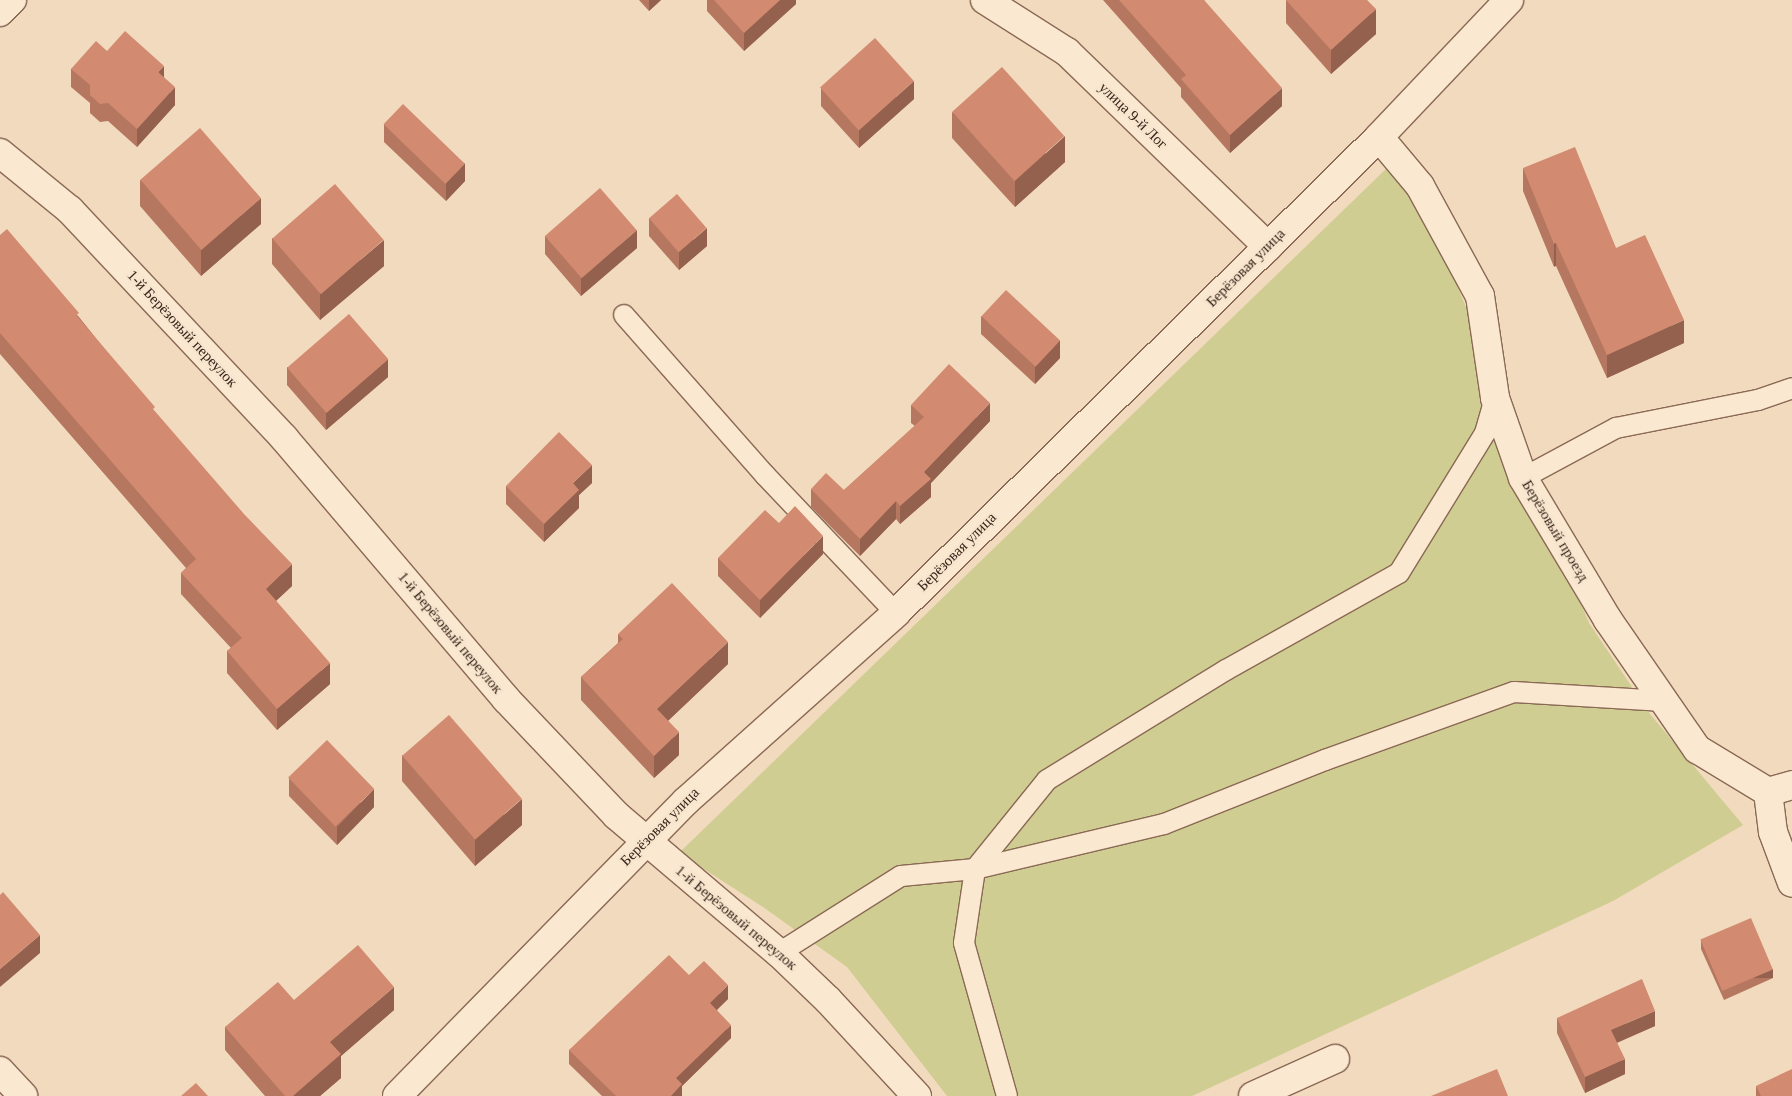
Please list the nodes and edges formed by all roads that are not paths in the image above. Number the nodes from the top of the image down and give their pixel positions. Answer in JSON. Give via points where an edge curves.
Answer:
{"nodes":[{"id":1,"x":12,"y":0,"type":"edge"},
{"id":2,"x":985,"y":0,"type":"edge"},
{"id":3,"x":1509,"y":0,"type":"edge"},
{"id":4,"x":0,"y":12,"type":"edge"},
{"id":5,"x":1379,"y":137,"type":"junction"},
{"id":6,"x":0,"y":153,"type":"edge"},
{"id":7,"x":1268,"y":247,"type":"junction"},
{"id":8,"x":624,"y":315,"type":"dead end"},
{"id":9,"x":1792,"y":388,"type":"edge"},
{"id":10,"x":1495,"y":398,"type":"junction"},
{"id":11,"x":1523,"y":478,"type":"junction"},
{"id":12,"x":896,"y":613,"type":"junction"},
{"id":13,"x":1664,"y":701,"type":"junction"},
{"id":14,"x":1780,"y":788,"type":"edge"},
{"id":15,"x":645,"y":842,"type":"junction"},
{"id":16,"x":974,"y":869,"type":"junction"},
{"id":17,"x":1792,"y":883,"type":"edge"},
{"id":18,"x":779,"y":953,"type":"junction"},
{"id":19,"x":1335,"y":1059,"type":"dead end"},
{"id":20,"x":0,"y":1071,"type":"edge"},
{"id":21,"x":23,"y":1096,"type":"edge"},
{"id":22,"x":397,"y":1096,"type":"edge"},
{"id":23,"x":917,"y":1096,"type":"edge"},
{"id":24,"x":1007,"y":1096,"type":"edge"},
{"id":25,"x":1253,"y":1096,"type":"edge"}],
"edges":[{"from":1,"to":4,"type":"street"},
{"from":2,"to":7,"type":"street","name":"улица 9-й Лог","via":[[1067,52]]},
{"from":3,"to":5,"type":"street","name":"Берёзовая улица"},
{"from":5,"to":7,"type":"street","name":"Берёзовая улица"},
{"from":5,"to":10,"type":"street","name":"Берёзовый проезд","via":[[1420,186],[1480,296]]},
{"from":6,"to":15,"type":"street","name":"1-й Берёзовый переулок","via":[[70,210],[277,431],[506,699]]},
{"from":7,"to":12,"type":"street","name":"Берёзовая улица"},
{"from":8,"to":12,"type":"lane","via":[[765,476]]},
{"from":9,"to":11,"type":"lane","via":[[1758,400],[1616,428]]},
{"from":10,"to":11,"type":"street","name":"Берёзовый проезд"},
{"from":10,"to":16,"type":"lane","via":[[1485,433],[1399,573],[1226,670],[1047,780]]},
{"from":11,"to":13,"type":"street","name":"Берёзовый проезд","via":[[1608,620]]},
{"from":12,"to":15,"type":"street","name":"Берёзовая улица","via":[[686,800]]},
{"from":13,"to":14,"type":"street","name":"Берёзовый проезд","via":[[1697,749]]},
{"from":13,"to":16,"type":"lane","via":[[1514,692],[1325,760],[1164,824]]},
{"from":14,"to":17,"type":"street","name":"Берёзовый проезд","via":[[1773,832]]},
{"from":15,"to":18,"type":"street","name":"1-й Берёзовый переулок"},
{"from":15,"to":22,"type":"street","name":"Берёзовая улица"},
{"from":16,"to":18,"type":"lane","via":[[901,876]]},
{"from":16,"to":24,"type":"lane","via":[[964,943]]},
{"from":18,"to":23,"type":"street","name":"1-й Берёзовый переулок","via":[[828,1000]]},
{"from":19,"to":25,"type":"street"},
{"from":20,"to":21,"type":"street"}]}
